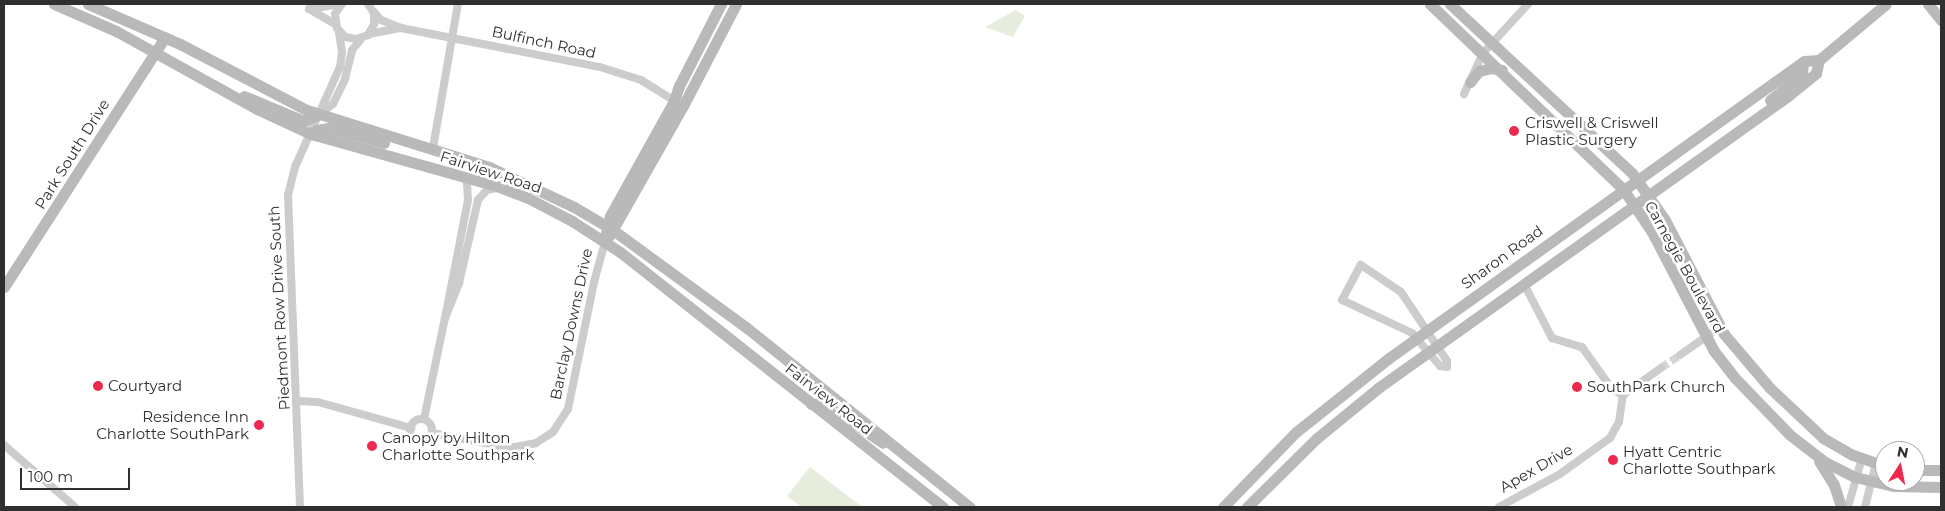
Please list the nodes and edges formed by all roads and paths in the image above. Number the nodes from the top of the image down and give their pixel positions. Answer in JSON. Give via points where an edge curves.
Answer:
{"nodes":[{"id":1,"x":54,"y":4,"type":"edge"},
{"id":2,"x":88,"y":4,"type":"edge"},
{"id":3,"x":341,"y":4,"type":"edge"},
{"id":4,"x":458,"y":4,"type":"edge"},
{"id":5,"x":721,"y":4,"type":"edge"},
{"id":6,"x":736,"y":4,"type":"edge"},
{"id":7,"x":1430,"y":4,"type":"edge"},
{"id":8,"x":1450,"y":4,"type":"edge"},
{"id":9,"x":1528,"y":4,"type":"edge"},
{"id":10,"x":1886,"y":4,"type":"edge"},
{"id":11,"x":1928,"y":4,"type":"edge"},
{"id":12,"x":370,"y":7,"type":"edge"},
{"id":13,"x":1941,"y":20,"type":"edge"},
{"id":14,"x":335,"y":24,"type":"junction"},
{"id":15,"x":401,"y":28,"type":"junction"},
{"id":16,"x":339,"y":32,"type":"junction"},
{"id":17,"x":365,"y":36,"type":"junction"},
{"id":18,"x":165,"y":37,"type":"junction"},
{"id":19,"x":452,"y":38,"type":"junction"},
{"id":20,"x":1492,"y":43,"type":"junction"},
{"id":21,"x":155,"y":52,"type":"junction"},
{"id":22,"x":1483,"y":53,"type":"junction"},
{"id":23,"x":1819,"y":60,"type":"junction"},
{"id":24,"x":1803,"y":62,"type":"junction"},
{"id":25,"x":1503,"y":71,"type":"junction"},
{"id":26,"x":1470,"y":82,"type":"junction"},
{"id":27,"x":1464,"y":94,"type":"dead end"},
{"id":28,"x":236,"y":98,"type":"junction"},
{"id":29,"x":679,"y":104,"type":"junction"},
{"id":30,"x":320,"y":114,"type":"junction"},
{"id":31,"x":1754,"y":120,"type":"junction"},
{"id":32,"x":311,"y":134,"type":"junction"},
{"id":33,"x":433,"y":148,"type":"junction"},
{"id":34,"x":462,"y":176,"type":"junction"},
{"id":35,"x":1637,"y":180,"type":"junction"},
{"id":36,"x":501,"y":188,"type":"junction"},
{"id":37,"x":1623,"y":189,"type":"junction"},
{"id":38,"x":1649,"y":195,"type":"junction"},
{"id":39,"x":1635,"y":205,"type":"junction"},
{"id":40,"x":610,"y":228,"type":"junction"},
{"id":41,"x":605,"y":242,"type":"junction"},
{"id":42,"x":1524,"y":284,"type":"junction"},
{"id":43,"x":4,"y":287,"type":"edge"},
{"id":44,"x":445,"y":318,"type":"junction"},
{"id":45,"x":1720,"y":327,"type":"junction"},
{"id":46,"x":1421,"y":334,"type":"junction"},
{"id":47,"x":1705,"y":337,"type":"junction"},
{"id":48,"x":1432,"y":349,"type":"junction"},
{"id":49,"x":1680,"y":355,"type":"tunnel mouth"},
{"id":50,"x":1661,"y":368,"type":"tunnel mouth"},
{"id":51,"x":1623,"y":395,"type":"junction"},
{"id":52,"x":298,"y":400,"type":"junction"},
{"id":53,"x":811,"y":404,"type":"junction"},
{"id":54,"x":424,"y":420,"type":"junction"},
{"id":55,"x":411,"y":428,"type":"junction"},
{"id":56,"x":432,"y":433,"type":"junction"},
{"id":57,"x":4,"y":445,"type":"edge"},
{"id":58,"x":897,"y":448,"type":"junction"},
{"id":59,"x":1817,"y":457,"type":"junction"},
{"id":60,"x":1862,"y":458,"type":"junction"},
{"id":61,"x":1875,"y":462,"type":"edge"},
{"id":62,"x":1925,"y":470,"type":"edge"},
{"id":63,"x":1941,"y":470,"type":"edge"},
{"id":64,"x":1875,"y":474,"type":"edge"},
{"id":65,"x":1855,"y":477,"type":"junction"},
{"id":66,"x":1871,"y":482,"type":"junction"},
{"id":67,"x":1941,"y":487,"type":"edge"},
{"id":68,"x":75,"y":507,"type":"edge"},
{"id":69,"x":300,"y":507,"type":"edge"},
{"id":70,"x":941,"y":507,"type":"edge"},
{"id":71,"x":970,"y":507,"type":"edge"},
{"id":72,"x":1223,"y":507,"type":"edge"},
{"id":73,"x":1247,"y":507,"type":"edge"},
{"id":74,"x":1499,"y":507,"type":"edge"},
{"id":75,"x":1841,"y":507,"type":"edge"},
{"id":76,"x":1848,"y":507,"type":"edge"},
{"id":77,"x":1865,"y":507,"type":"edge"}],
"edges":[{"from":1,"to":21,"type":"main road","name":"Fairview Road"},
{"from":2,"to":18,"type":"main road","name":"Fairview Road"},
{"from":3,"to":14,"type":"street","via":[[335,14]]},
{"from":3,"to":14,"type":"street","via":[[309,9]]},
{"from":4,"to":19,"type":"street"},
{"from":5,"to":29,"type":"main road","name":"Barclay Downs Drive","via":[[679,86]]},
{"from":6,"to":29,"type":"main road","name":"Barclay Downs Drive"},
{"from":7,"to":22,"type":"main road","name":"Carnegie Boulevard"},
{"from":8,"to":20,"type":"main road","name":"Carnegie Boulevard"},
{"from":9,"to":20,"type":"street"},
{"from":10,"to":23,"type":"main road"},
{"from":11,"to":13,"type":"main road"},
{"from":12,"to":15,"type":"street","name":"Bulfinch Road","via":[[381,20]]},
{"from":12,"to":17,"type":"street","via":[[374,24]]},
{"from":14,"to":16,"type":"street"},
{"from":15,"to":17,"type":"street","name":"Bulfinch Road"},
{"from":15,"to":19,"type":"street","name":"Bulfinch Road"},
{"from":16,"to":17,"type":"street","via":[[348,38]]},
{"from":16,"to":30,"type":"street","via":[[341,62],[320,105]]},
{"from":17,"to":30,"type":"street","via":[[352,50],[346,79],[333,104]]},
{"from":18,"to":21,"type":"main road","name":"Park South Drive"},
{"from":18,"to":30,"type":"main road","name":"Fairview Road","via":[[270,93]]},
{"from":19,"to":29,"type":"street","name":"Bulfinch Road","via":[[556,56],[614,71],[641,80]]},
{"from":19,"to":33,"type":"street"},
{"from":20,"to":22,"type":"street"},
{"from":20,"to":35,"type":"main road","name":"Carnegie Boulevard"},
{"from":21,"to":28,"type":"main road","name":"Fairview Road"},
{"from":21,"to":43,"type":"main road","name":"Park South Drive"},
{"from":22,"to":25,"type":"main road","name":"Carnegie Boulevard"},
{"from":22,"to":26,"type":"street"},
{"from":23,"to":24,"type":"main road","name":"Sharon Road"},
{"from":23,"to":31,"type":"main road","via":[[1815,74]]},
{"from":24,"to":31,"type":"main road","via":[[1802,74],[1760,108]]},
{"from":24,"to":35,"type":"main road","name":"Sharon Road"},
{"from":25,"to":26,"type":"main road","via":[[1491,68],[1480,71]]},
{"from":25,"to":37,"type":"main road","name":"Carnegie Boulevard"},
{"from":26,"to":27,"type":"street"},
{"from":28,"to":30,"type":"main road","via":[[250,98],[304,121]]},
{"from":28,"to":32,"type":"main road","name":"Fairview Road"},
{"from":29,"to":40,"type":"main road","name":"Barclay Downs Drive"},
{"from":30,"to":32,"type":"street","name":"Piedmont Row Drive South"},
{"from":30,"to":33,"type":"main road","name":"Fairview Road"},
{"from":31,"to":38,"type":"main road"},
{"from":32,"to":33,"type":"main road","via":[[329,128],[404,147]]},
{"from":32,"to":34,"type":"main road","name":"Fairview Road"},
{"from":32,"to":52,"type":"street","name":"Piedmont Row Drive South","via":[[295,167],[288,195]]},
{"from":33,"to":40,"type":"main road","name":"Fairview Road","via":[[532,185]]},
{"from":34,"to":36,"type":"main road","name":"Fairview Road"},
{"from":34,"to":44,"type":"street","via":[[467,182],[468,200]]},
{"from":35,"to":37,"type":"main road","name":"Sharon Road"},
{"from":35,"to":38,"type":"main road","name":"Carnegie Boulevard"},
{"from":36,"to":41,"type":"main road","name":"Fairview Road","via":[[543,205]]},
{"from":36,"to":44,"type":"street","via":[[487,190],[478,200],[459,282]]},
{"from":37,"to":39,"type":"main road","name":"Carnegie Boulevard"},
{"from":37,"to":46,"type":"main road","name":"Sharon Road"},
{"from":38,"to":39,"type":"main road"},
{"from":38,"to":45,"type":"main road","name":"Carnegie Boulevard","via":[[1673,234]]},
{"from":39,"to":42,"type":"main road"},
{"from":39,"to":47,"type":"main road","name":"Carnegie Boulevard"},
{"from":40,"to":41,"type":"main road","name":"Barclay Downs Drive"},
{"from":40,"to":58,"type":"main road","name":"Fairview Road","via":[[767,344]]},
{"from":41,"to":53,"type":"main road","name":"Fairview Road"},
{"from":41,"to":56,"type":"street","name":"Barclay Downs Drive","via":[[568,409],[553,432],[536,443],[509,448]]},
{"from":42,"to":48,"type":"main road"},
{"from":42,"to":51,"type":"street","via":[[1552,338],[1582,348],[1612,389]]},
{"from":44,"to":54,"type":"street"},
{"from":45,"to":47,"type":"street"},
{"from":45,"to":60,"type":"main road","name":"Carnegie Boulevard","via":[[1746,363],[1805,424],[1833,444]]},
{"from":46,"to":46,"type":"street","via":[[1401,292],[1361,265],[1342,300]]},
{"from":46,"to":48,"type":"street"},
{"from":46,"to":72,"type":"main road","name":"Sharon Road","via":[[1296,432]]},
{"from":47,"to":49,"type":"street"},
{"from":47,"to":59,"type":"main road","name":"Carnegie Boulevard","via":[[1743,387]]},
{"from":48,"to":73,"type":"main road","via":[[1317,438]]},
{"from":50,"to":51,"type":"street"},
{"from":51,"to":74,"type":"street","name":"Apex Drive","via":[[1619,422],[1610,438],[1560,474]]},
{"from":52,"to":55,"type":"street","name":"Barclay Downs Drive"},
{"from":52,"to":69,"type":"street","name":"Piedmont Row Drive South"},
{"from":53,"to":58,"type":"main road","via":[[826,403],[866,434]]},
{"from":53,"to":70,"type":"main road","name":"Fairview Road"},
{"from":54,"to":55,"type":"street","via":[[414,422]]},
{"from":54,"to":56,"type":"street","via":[[432,426]]},
{"from":55,"to":56,"type":"street","name":"Barclay Downs Drive","via":[[414,438],[421,441]]},
{"from":57,"to":68,"type":"street"},
{"from":58,"to":71,"type":"main road","name":"Fairview Road"},
{"from":59,"to":65,"type":"main road","name":"Carnegie Boulevard"},
{"from":59,"to":75,"type":"main road","via":[[1834,485]]},
{"from":60,"to":61,"type":"main road","name":"Carnegie Boulevard"},
{"from":60,"to":65,"type":"street"},
{"from":62,"to":63,"type":"main road"},
{"from":64,"to":66,"type":"street"},
{"from":65,"to":66,"type":"main road","name":"Carnegie Boulevard"},
{"from":65,"to":76,"type":"street"},
{"from":66,"to":67,"type":"main road","name":"Carnegie Boulevard","via":[[1903,487]]},
{"from":66,"to":77,"type":"street"}]}
